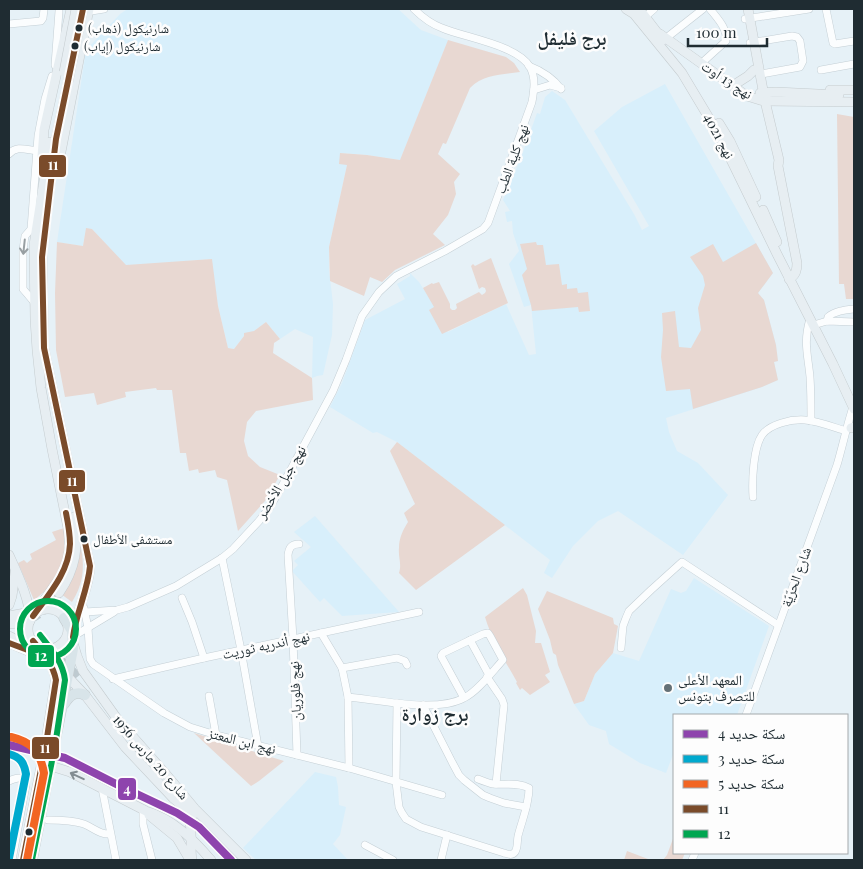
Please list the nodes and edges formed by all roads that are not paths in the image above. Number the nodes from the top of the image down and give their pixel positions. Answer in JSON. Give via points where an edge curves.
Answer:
{"nodes":[{"id":1,"x":44,"y":9,"type":"edge"},
{"id":2,"x":76,"y":9,"type":"edge"},
{"id":3,"x":104,"y":9,"type":"edge"},
{"id":4,"x":414,"y":9,"type":"edge"},
{"id":5,"x":654,"y":9,"type":"edge"},
{"id":6,"x":703,"y":9,"type":"edge"},
{"id":7,"x":710,"y":9,"type":"edge"},
{"id":8,"x":744,"y":9,"type":"edge"},
{"id":9,"x":748,"y":9,"type":"edge"},
{"id":10,"x":809,"y":9,"type":"edge"},
{"id":11,"x":826,"y":9,"type":"edge"},
{"id":12,"x":87,"y":10,"type":"edge"},
{"id":13,"x":63,"y":11,"type":"edge"},
{"id":14,"x":637,"y":11,"type":"edge"},
{"id":15,"x":789,"y":11,"type":"edge"},
{"id":16,"x":748,"y":19,"type":"junction"},
{"id":17,"x":9,"y":24,"type":"edge"},
{"id":18,"x":84,"y":30,"type":"junction"},
{"id":19,"x":658,"y":33,"type":"junction"},
{"id":20,"x":670,"y":35,"type":"junction"},
{"id":21,"x":854,"y":40,"type":"edge"},
{"id":22,"x":752,"y":42,"type":"junction"},
{"id":23,"x":704,"y":60,"type":"junction"},
{"id":24,"x":854,"y":64,"type":"edge"},
{"id":25,"x":529,"y":66,"type":"junction"},
{"id":26,"x":821,"y":70,"type":"dead end"},
{"id":27,"x":757,"y":72,"type":"junction"},
{"id":28,"x":65,"y":81,"type":"junction"},
{"id":29,"x":737,"y":83,"type":"junction"},
{"id":30,"x":534,"y":90,"type":"junction"},
{"id":31,"x":854,"y":90,"type":"edge"},
{"id":32,"x":854,"y":96,"type":"edge"},
{"id":33,"x":762,"y":97,"type":"junction"},
{"id":34,"x":778,"y":97,"type":"junction"},
{"id":35,"x":854,"y":102,"type":"edge"},
{"id":36,"x":854,"y":108,"type":"edge"},
{"id":37,"x":38,"y":151,"type":"junction"},
{"id":38,"x":9,"y":154,"type":"edge"},
{"id":39,"x":40,"y":228,"type":"junction"},
{"id":40,"x":791,"y":278,"type":"junction"},
{"id":41,"x":34,"y":302,"type":"junction"},
{"id":42,"x":854,"y":309,"type":"edge"},
{"id":43,"x":362,"y":316,"type":"joint"},
{"id":44,"x":814,"y":321,"type":"junction"},
{"id":45,"x":827,"y":321,"type":"junction"},
{"id":46,"x":854,"y":322,"type":"edge"},
{"id":47,"x":40,"y":349,"type":"junction"},
{"id":48,"x":854,"y":404,"type":"edge"},
{"id":49,"x":812,"y":421,"type":"junction"},
{"id":50,"x":850,"y":429,"type":"edge"},
{"id":51,"x":753,"y":497,"type":"dead end"},
{"id":52,"x":299,"y":544,"type":"dead end"},
{"id":53,"x":9,"y":555,"type":"edge"},
{"id":54,"x":222,"y":558,"type":"junction"},
{"id":55,"x":16,"y":570,"type":"junction"},
{"id":56,"x":58,"y":592,"type":"tunnel mouth"},
{"id":57,"x":182,"y":598,"type":"dead end"},
{"id":58,"x":9,"y":605,"type":"edge"},
{"id":59,"x":117,"y":610,"type":"junction"},
{"id":60,"x":419,"y":612,"type":"dead end"},
{"id":61,"x":82,"y":613,"type":"junction"},
{"id":62,"x":35,"y":614,"type":"junction"},
{"id":63,"x":63,"y":616,"type":"junction"},
{"id":64,"x":12,"y":621,"type":"edge"},
{"id":65,"x":778,"y":625,"type":"junction"},
{"id":66,"x":88,"y":628,"type":"junction"},
{"id":67,"x":321,"y":633,"type":"junction"},
{"id":68,"x":71,"y":636,"type":"junction"},
{"id":69,"x":10,"y":639,"type":"edge"},
{"id":70,"x":293,"y":639,"type":"junction"},
{"id":71,"x":470,"y":640,"type":"junction"},
{"id":72,"x":40,"y":646,"type":"junction"},
{"id":73,"x":22,"y":648,"type":"junction"},
{"id":74,"x":621,"y":648,"type":"dead end"},
{"id":75,"x":241,"y":650,"type":"junction"},
{"id":76,"x":204,"y":658,"type":"junction"},
{"id":77,"x":49,"y":661,"type":"junction"},
{"id":78,"x":407,"y":664,"type":"dead end"},
{"id":79,"x":342,"y":668,"type":"junction"},
{"id":80,"x":68,"y":676,"type":"junction"},
{"id":81,"x":488,"y":676,"type":"junction"},
{"id":82,"x":113,"y":678,"type":"junction"},
{"id":83,"x":79,"y":679,"type":"tunnel mouth"},
{"id":84,"x":85,"y":695,"type":"junction"},
{"id":85,"x":209,"y":696,"type":"dead end"},
{"id":86,"x":348,"y":697,"type":"junction"},
{"id":87,"x":464,"y":698,"type":"junction"},
{"id":88,"x":397,"y":703,"type":"junction"},
{"id":89,"x":423,"y":705,"type":"junction"},
{"id":90,"x":61,"y":710,"type":"junction"},
{"id":91,"x":746,"y":714,"type":"edge"},
{"id":92,"x":216,"y":735,"type":"junction"},
{"id":93,"x":258,"y":746,"type":"junction"},
{"id":94,"x":298,"y":755,"type":"junction"},
{"id":95,"x":50,"y":768,"type":"junction"},
{"id":96,"x":349,"y":768,"type":"junction"},
{"id":97,"x":39,"y":779,"type":"junction"},
{"id":98,"x":478,"y":779,"type":"dead end"},
{"id":99,"x":9,"y":781,"type":"edge"},
{"id":100,"x":396,"y":782,"type":"junction"},
{"id":101,"x":494,"y":784,"type":"junction"},
{"id":102,"x":102,"y":788,"type":"junction"},
{"id":103,"x":442,"y":796,"type":"dead end"},
{"id":104,"x":173,"y":798,"type":"junction"},
{"id":105,"x":490,"y":798,"type":"junction"},
{"id":106,"x":526,"y":807,"type":"junction"},
{"id":107,"x":182,"y":809,"type":"junction"},
{"id":108,"x":144,"y":810,"type":"junction"},
{"id":109,"x":193,"y":815,"type":"junction"},
{"id":110,"x":48,"y":820,"type":"dead end"},
{"id":111,"x":170,"y":823,"type":"junction"},
{"id":112,"x":110,"y":834,"type":"junction"},
{"id":113,"x":447,"y":836,"type":"junction"},
{"id":114,"x":191,"y":838,"type":"junction"},
{"id":115,"x":365,"y":846,"type":"dead end"},
{"id":116,"x":12,"y":860,"type":"edge"},
{"id":117,"x":24,"y":860,"type":"edge"},
{"id":118,"x":32,"y":860,"type":"edge"},
{"id":119,"x":116,"y":860,"type":"edge"},
{"id":120,"x":152,"y":860,"type":"edge"},
{"id":121,"x":191,"y":860,"type":"edge"},
{"id":122,"x":211,"y":860,"type":"edge"},
{"id":123,"x":238,"y":860,"type":"edge"},
{"id":124,"x":246,"y":860,"type":"edge"},
{"id":125,"x":393,"y":860,"type":"edge"},
{"id":126,"x":441,"y":860,"type":"edge"}],
"edges":[{"from":1,"to":17,"type":"street","via":[[41,21]]},
{"from":2,"to":28,"type":"main road","bridge":true},
{"from":3,"to":12,"type":"street"},
{"from":4,"to":25,"type":"street","via":[[444,29],[516,54]]},
{"from":5,"to":14,"type":"street"},
{"from":6,"to":20,"type":"street"},
{"from":7,"to":23,"type":"street","via":[[727,37]]},
{"from":8,"to":16,"type":"main road"},
{"from":9,"to":16,"type":"main road"},
{"from":10,"to":15,"type":"street"},
{"from":11,"to":21,"type":"street","via":[[832,42]]},
{"from":12,"to":13,"type":"street"},
{"from":12,"to":18,"type":"main road"},
{"from":12,"to":28,"type":"main road","bridge":true},
{"from":13,"to":18,"type":"main road"},
{"from":13,"to":37,"type":"street","via":[[56,62],[38,136]]},
{"from":13,"to":39,"type":"main road","via":[[44,130]]},
{"from":14,"to":19,"type":"main road","name":"نهج 13 أوت"},
{"from":14,"to":20,"type":"main road","name":"نهج 13 أوت"},
{"from":14,"to":40,"type":"main road","name":"نهج 4021","via":[[682,73],[712,122]]},
{"from":15,"to":16,"type":"street"},
{"from":16,"to":22,"type":"main road"},
{"from":18,"to":39,"type":"main road","via":[[63,142]]},
{"from":19,"to":33,"type":"main road","name":"نهج 13 أوت","via":[[752,98]]},
{"from":19,"to":40,"type":"main road","name":"نهج 4021","via":[[704,96],[730,140]]},
{"from":20,"to":23,"type":"main road","name":"نهج 13 أوت"},
{"from":22,"to":27,"type":"main road"},
{"from":22,"to":27,"type":"street","via":[[792,36],[800,41],[801,66]]},
{"from":23,"to":29,"type":"main road","name":"نهج 13 أوت"},
{"from":24,"to":26,"type":"street"},
{"from":25,"to":30,"type":"street","name":"نهج كلية الطب"},
{"from":25,"to":30,"type":"street","via":[[550,77],[561,89],[550,85]]},
{"from":27,"to":29,"type":"main road"},
{"from":27,"to":33,"type":"main road"},
{"from":28,"to":39,"type":"main road","via":[[50,140]]},
{"from":29,"to":33,"type":"main road","name":"نهج 13 أوت"},
{"from":30,"to":43,"type":"street","name":"نهج كلية الطب","via":[[486,227],[396,276],[379,292]]},
{"from":31,"to":34,"type":"main road","via":[[808,89]]},
{"from":32,"to":34,"type":"main road"},
{"from":33,"to":34,"type":"main road","name":"نهج 13 أوت"},
{"from":33,"to":40,"type":"main road","via":[[797,263]]},
{"from":34,"to":35,"type":"main road"},
{"from":34,"to":36,"type":"main road","via":[[786,104]]},
{"from":37,"to":38,"type":"street","via":[[17,148]]},
{"from":37,"to":41,"type":"street","one_way":true,"via":[[31,229],[25,236],[23,250],[23,289]]},
{"from":39,"to":41,"type":"main road","via":[[34,249]]},
{"from":39,"to":47,"type":"main road"},
{"from":40,"to":44,"type":"main road"},
{"from":41,"to":47,"type":"main road"},
{"from":42,"to":45,"type":"street","via":[[831,314]]},
{"from":43,"to":54,"type":"street","name":"نهج جبل الأخضر","via":[[333,391],[270,507]]},
{"from":44,"to":45,"type":"street"},
{"from":44,"to":48,"type":"main road"},
{"from":44,"to":49,"type":"street","via":[[806,331],[805,340]]},
{"from":45,"to":46,"type":"street"},
{"from":47,"to":56,"type":"main road","via":[[77,538],[72,570]]},
{"from":47,"to":61,"type":"main road","via":[[89,557]]},
{"from":47,"to":62,"type":"main road","via":[[41,388],[70,538],[64,572]]},
{"from":48,"to":50,"type":"street","name":"شارع الحرّيّة"},
{"from":49,"to":50,"type":"street"},
{"from":49,"to":51,"type":"street","via":[[790,421],[773,426],[763,434],[753,467]]},
{"from":50,"to":65,"type":"street","name":"شارع الحرّيّة"},
{"from":52,"to":70,"type":"street","name":"نهج فلوريان","via":[[290,547],[288,555]]},
{"from":53,"to":55,"type":"main road"},
{"from":54,"to":59,"type":"street","name":"نهج جبل الأخضر","via":[[160,594]]},
{"from":54,"to":75,"type":"street"},
{"from":55,"to":58,"type":"main road"},
{"from":55,"to":62,"type":"main road"},
{"from":57,"to":76,"type":"street"},
{"from":59,"to":61,"type":"street","name":"نهج جبل الأخضر"},
{"from":59,"to":66,"type":"street","name":"نهج جبل الأخضر"},
{"from":60,"to":67,"type":"street","name":"نهج أندريه ثوريت"},
{"from":61,"to":63,"type":"street","name":"نهج جبل الأخضر"},
{"from":61,"to":66,"type":"street"},
{"from":61,"to":68,"type":"main road"},
{"from":62,"to":63,"type":"main road","via":[[52,609]]},
{"from":62,"to":64,"type":"main road"},
{"from":62,"to":72,"type":"main road","via":[[29,631]]},
{"from":63,"to":68,"type":"highway"},
{"from":65,"to":74,"type":"street","via":[[682,562],[629,611]]},
{"from":65,"to":91,"type":"street","name":"شارع الحرّيّة"},
{"from":66,"to":68,"type":"street","name":"نهج جبل الأخضر"},
{"from":66,"to":82,"type":"street","name":"نهج ابن المعتز","via":[[90,661]]},
{"from":67,"to":70,"type":"street","name":"نهج أندريه ثوريت"},
{"from":67,"to":79,"type":"street"},
{"from":68,"to":72,"type":"main road","via":[[54,647]]},
{"from":68,"to":80,"type":"highway"},
{"from":68,"to":124,"type":"main road","name":"شارع 20 مارس 1956","via":[[83,671],[118,720],[195,809]]},
{"from":69,"to":73,"type":"main road","name":"شارع 20 مارس 1956"},
{"from":70,"to":75,"type":"street","name":"نهج أندريه ثوريت"},
{"from":70,"to":94,"type":"street","name":"نهج فلوريان"},
{"from":71,"to":81,"type":"street"},
{"from":71,"to":81,"type":"street","via":[[488,633],[503,660]]},
{"from":71,"to":87,"type":"street","via":[[441,656]]},
{"from":72,"to":73,"type":"main road"},
{"from":72,"to":77,"type":"highway"},
{"from":73,"to":77,"type":"main road","name":"شارع 20 مارس 1956"},
{"from":75,"to":76,"type":"street","name":"نهج أندريه ثوريت"},
{"from":75,"to":93,"type":"street"},
{"from":76,"to":82,"type":"street","name":"نهج أندريه ثوريت"},
{"from":77,"to":80,"type":"main road","name":"شارع 20 مارس 1956"},
{"from":77,"to":97,"type":"highway","via":[[56,680]]},
{"from":78,"to":79,"type":"street","via":[[397,658]]},
{"from":79,"to":86,"type":"street"},
{"from":80,"to":84,"type":"main road","name":"شارع 20 مارس 1956"},
{"from":80,"to":90,"type":"highway"},
{"from":81,"to":87,"type":"street"},
{"from":81,"to":101,"type":"street","via":[[504,705]]},
{"from":82,"to":92,"type":"street","name":"نهج ابن المعتز","via":[[183,724]]},
{"from":83,"to":109,"type":"main road","name":"شارع 20 مارس 1956","via":[[124,738]]},
{"from":84,"to":90,"type":"highway","via":[[72,694]]},
{"from":84,"to":104,"type":"main road","name":"شارع 20 مارس 1956","via":[[125,747]]},
{"from":85,"to":92,"type":"street"},
{"from":86,"to":88,"type":"street"},
{"from":86,"to":96,"type":"street"},
{"from":87,"to":89,"type":"street","via":[[456,702]]},
{"from":88,"to":89,"type":"street"},
{"from":88,"to":100,"type":"street"},
{"from":89,"to":105,"type":"street","via":[[459,775]]},
{"from":90,"to":95,"type":"highway"},
{"from":92,"to":93,"type":"street","name":"نهج ابن المعتز"},
{"from":93,"to":94,"type":"street","name":"نهج ابن المعتز"},
{"from":94,"to":96,"type":"street","name":"نهج ابن المعتز"},
{"from":95,"to":97,"type":"main road"},
{"from":102,"to":95,"type":"main road","one_way":true,"via":[[70,772]]},
{"from":95,"to":118,"type":"highway"},
{"from":96,"to":100,"type":"street","name":"نهج ابن المعتز"},
{"from":97,"to":117,"type":"highway"},
{"from":98,"to":101,"type":"street"},
{"from":99,"to":116,"type":"street","via":[[23,778],[26,785]]},
{"from":100,"to":103,"type":"street","name":"نهج ابن المعتز"},
{"from":100,"to":113,"type":"street","via":[[399,807],[406,819]]},
{"from":101,"to":105,"type":"street"},
{"from":101,"to":106,"type":"street","via":[[528,787]]},
{"from":102,"to":108,"type":"main road"},
{"from":102,"to":112,"type":"street"},
{"from":104,"to":107,"type":"main road"},
{"from":104,"to":109,"type":"main road","name":"شارع 20 مارس 1956"},
{"from":105,"to":106,"type":"street"},
{"from":106,"to":113,"type":"street","via":[[514,853]]},
{"from":107,"to":111,"type":"main road","via":[[185,815],[182,820]]},
{"from":107,"to":114,"type":"main road","via":[[190,821]]},
{"from":108,"to":111,"type":"main road"},
{"from":108,"to":120,"type":"street"},
{"from":108,"to":121,"type":"main road","via":[[177,838]]},
{"from":109,"to":123,"type":"main road","name":"شارع 20 مارس 1956"},
{"from":110,"to":112,"type":"street","via":[[73,821]]},
{"from":111,"to":114,"type":"main road"},
{"from":112,"to":119,"type":"street"},
{"from":113,"to":126,"type":"street"},
{"from":114,"to":121,"type":"main road"},
{"from":114,"to":122,"type":"main road"},
{"from":115,"to":125,"type":"street"}]}
